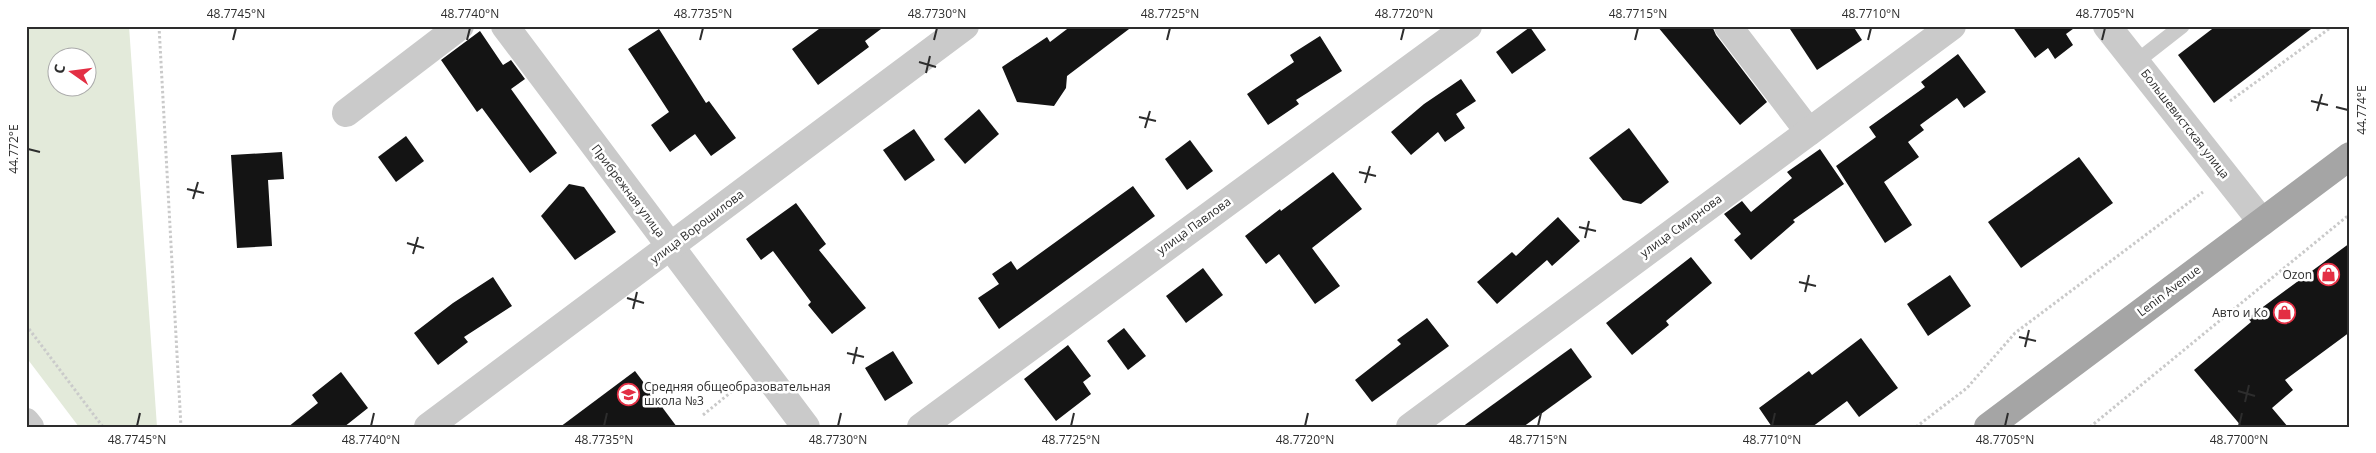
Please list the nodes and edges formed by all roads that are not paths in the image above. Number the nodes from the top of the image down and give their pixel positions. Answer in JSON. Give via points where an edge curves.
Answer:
{"nodes":[{"id":1,"x":460,"y":26,"type":"edge"},
{"id":2,"x":505,"y":26,"type":"edge"},
{"id":3,"x":965,"y":26,"type":"edge"},
{"id":4,"x":1468,"y":26,"type":"edge"},
{"id":5,"x":1728,"y":26,"type":"edge"},
{"id":6,"x":1952,"y":26,"type":"edge"},
{"id":7,"x":2108,"y":26,"type":"edge"},
{"id":8,"x":2182,"y":26,"type":"edge"},
{"id":9,"x":2136,"y":62,"type":"junction"},
{"id":10,"x":346,"y":113,"type":"dead end"},
{"id":11,"x":1808,"y":132,"type":"junction"},
{"id":12,"x":2350,"y":156,"type":"edge"},
{"id":13,"x":2262,"y":222,"type":"junction"},
{"id":14,"x":671,"y":247,"type":"junction"},
{"id":15,"x":26,"y":422,"type":"edge"},
{"id":16,"x":30,"y":427,"type":"edge"},
{"id":17,"x":428,"y":427,"type":"edge"},
{"id":18,"x":806,"y":427,"type":"edge"},
{"id":19,"x":921,"y":427,"type":"edge"},
{"id":20,"x":1410,"y":427,"type":"edge"},
{"id":21,"x":1988,"y":427,"type":"edge"}],
"edges":[{"from":1,"to":10,"type":"street"},
{"from":2,"to":14,"type":"street","name":"Прибрежная улица"},
{"from":3,"to":14,"type":"street","name":"улица Ворошилова"},
{"from":4,"to":19,"type":"street","name":"улица Павлова"},
{"from":5,"to":11,"type":"street"},
{"from":6,"to":11,"type":"street","name":"улица Смирнова"},
{"from":7,"to":9,"type":"street","name":"Большевистская улица"},
{"from":8,"to":9,"type":"lane"},
{"from":9,"to":13,"type":"street","name":"Большевистская улица"},
{"from":11,"to":20,"type":"street","name":"улица Смирнова"},
{"from":12,"to":13,"type":"main road","name":"Lenin Avenue"},
{"from":13,"to":21,"type":"main road","name":"Lenin Avenue"},
{"from":14,"to":17,"type":"street","name":"улица Ворошилова"},
{"from":14,"to":18,"type":"street","name":"Прибрежная улица"},
{"from":15,"to":16,"type":"street"}]}
